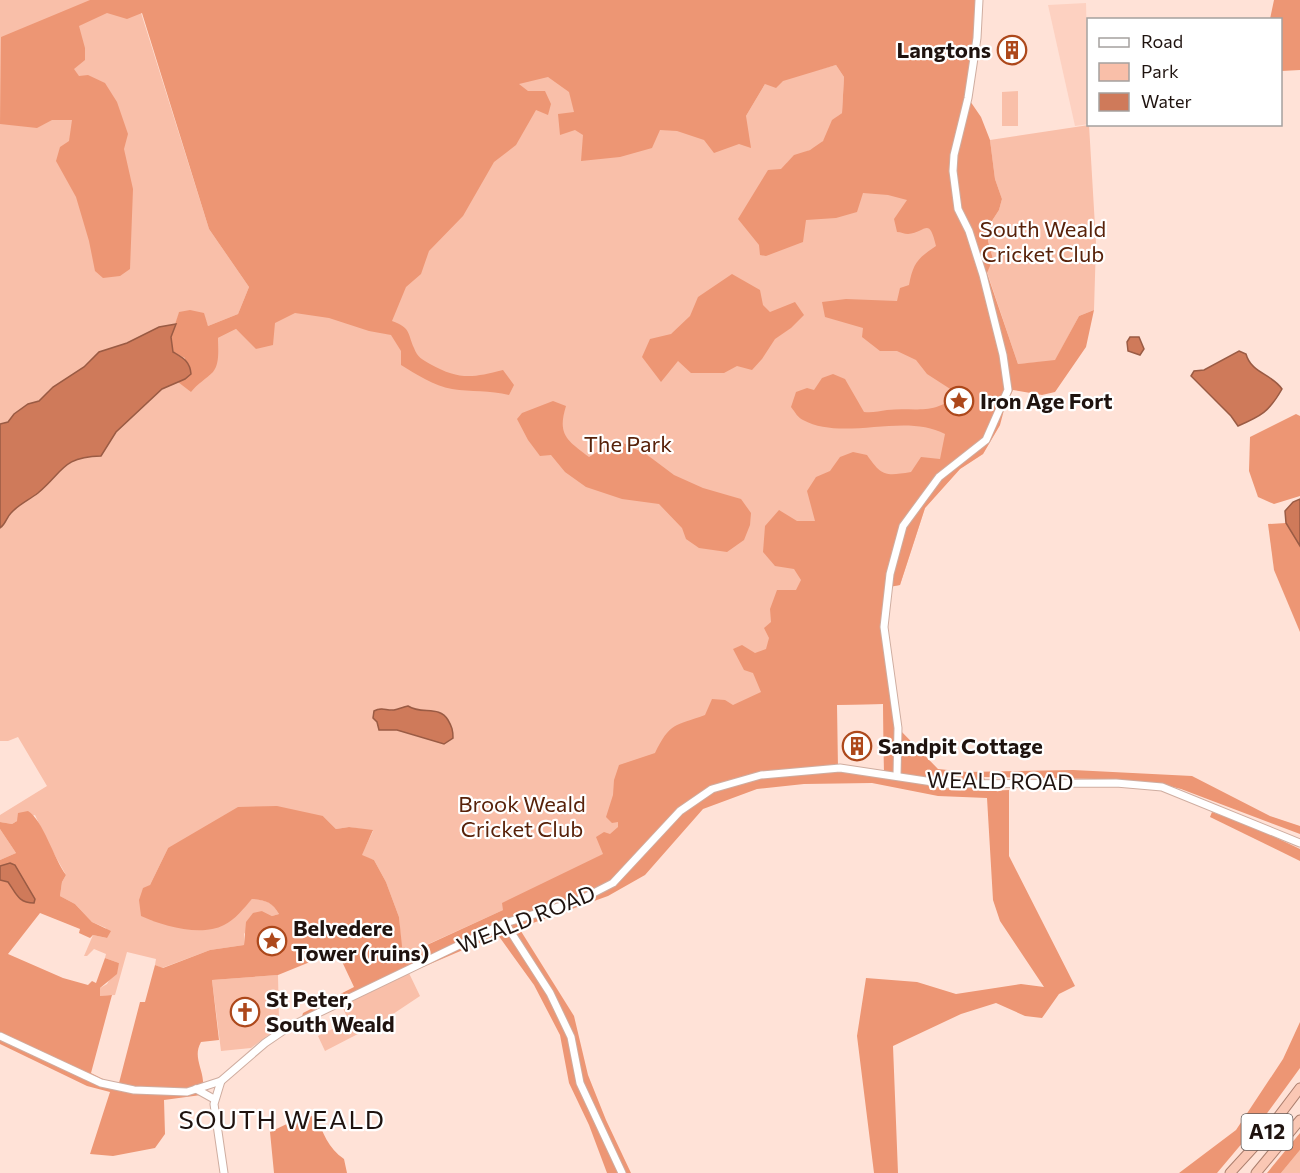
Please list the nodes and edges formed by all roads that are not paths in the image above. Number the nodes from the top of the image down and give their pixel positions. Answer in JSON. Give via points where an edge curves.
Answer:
{"nodes":[{"id":1,"x":979,"y":0,"type":"edge"},
{"id":2,"x":897,"y":776,"type":"junction"},
{"id":3,"x":1300,"y":843,"type":"edge"},
{"id":4,"x":505,"y":923,"type":"junction"},
{"id":5,"x":0,"y":1036,"type":"edge"},
{"id":6,"x":221,"y":1081,"type":"junction"},
{"id":7,"x":1300,"y":1088,"type":"edge"},
{"id":8,"x":196,"y":1089,"type":"junction"},
{"id":9,"x":214,"y":1099,"type":"junction"},
{"id":10,"x":1300,"y":1120,"type":"edge"},
{"id":11,"x":224,"y":1173,"type":"edge"},
{"id":12,"x":622,"y":1173,"type":"edge"},
{"id":13,"x":1230,"y":1173,"type":"edge"},
{"id":14,"x":1256,"y":1173,"type":"edge"}],
"edges":[{"from":1,"to":2,"type":"street","via":[[968,98],[953,171],[958,208],[983,275],[1004,355],[1008,390],[986,440],[939,477],[903,526],[890,574],[884,627],[898,728]]},
{"from":2,"to":3,"type":"street","name":"WEALD ROAD","via":[[946,784],[1116,783],[1162,787]]},
{"from":2,"to":4,"type":"street","name":"WEALD ROAD","via":[[840,768],[761,775],[712,789],[680,811],[613,883],[578,901]]},
{"from":4,"to":6,"type":"street","name":"WEALD ROAD","via":[[287,1028]]},
{"from":4,"to":12,"type":"street","via":[[550,993],[571,1037],[580,1083]]},
{"from":5,"to":8,"type":"street","name":"WEALD ROAD","via":[[101,1083],[134,1090]]},
{"from":6,"to":8,"type":"street","name":"WEALD ROAD"},
{"from":6,"to":9,"type":"street"},
{"from":7,"to":13,"type":"highway","number":"A12"},
{"from":8,"to":9,"type":"street"},
{"from":9,"to":11,"type":"street"},
{"from":10,"to":14,"type":"highway","number":"A12"}]}
